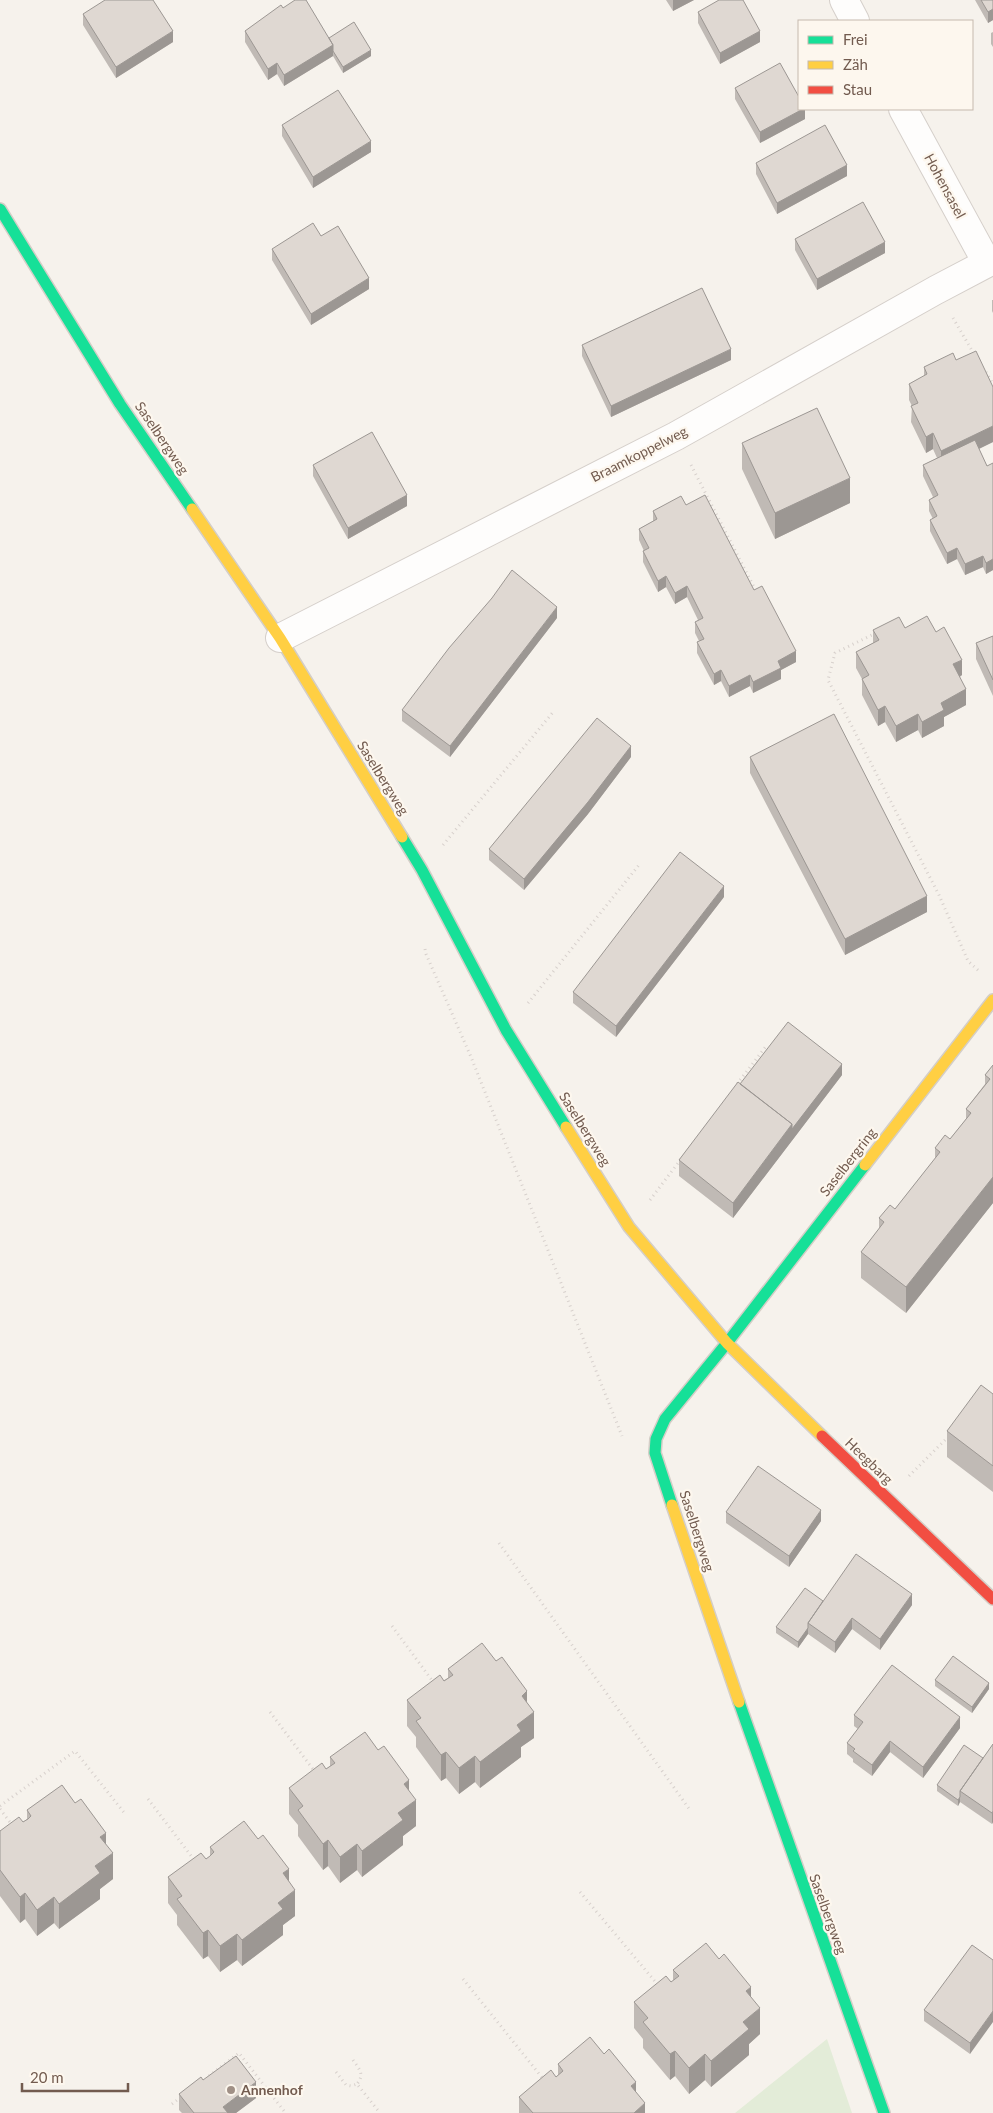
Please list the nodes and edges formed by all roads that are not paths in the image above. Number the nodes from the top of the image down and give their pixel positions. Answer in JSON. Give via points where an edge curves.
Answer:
{"nodes":[{"id":1,"x":844,"y":0,"type":"edge"},
{"id":2,"x":854,"y":20,"type":"edge"},
{"id":3,"x":904,"y":110,"type":"edge"},
{"id":4,"x":0,"y":209,"type":"edge"},
{"id":5,"x":990,"y":262,"type":"edge"},
{"id":6,"x":280,"y":638,"type":"junction"},
{"id":7,"x":993,"y":1000,"type":"edge"},
{"id":8,"x":726,"y":1343,"type":"junction"},
{"id":9,"x":993,"y":1599,"type":"edge"},
{"id":10,"x":884,"y":2113,"type":"edge"}],
"edges":[{"from":1,"to":2,"type":"street"},
{"from":3,"to":5,"type":"street","name":"Hohensasel"},
{"from":4,"to":6,"type":"street","name":"Saselbergweg","via":[[120,404]]},
{"from":5,"to":6,"type":"street","name":"Braamkoppelweg","via":[[676,436]]},
{"from":6,"to":8,"type":"street","name":"Saselbergweg","via":[[422,870],[506,1030],[629,1228]]},
{"from":7,"to":8,"type":"street","name":"Saselbergring"},
{"from":8,"to":9,"type":"street","name":"Heegbarg","via":[[886,1500]]},
{"from":8,"to":10,"type":"street","name":"Saselbergweg","via":[[665,1419],[655,1440],[655,1453],[758,1760]]}]}
